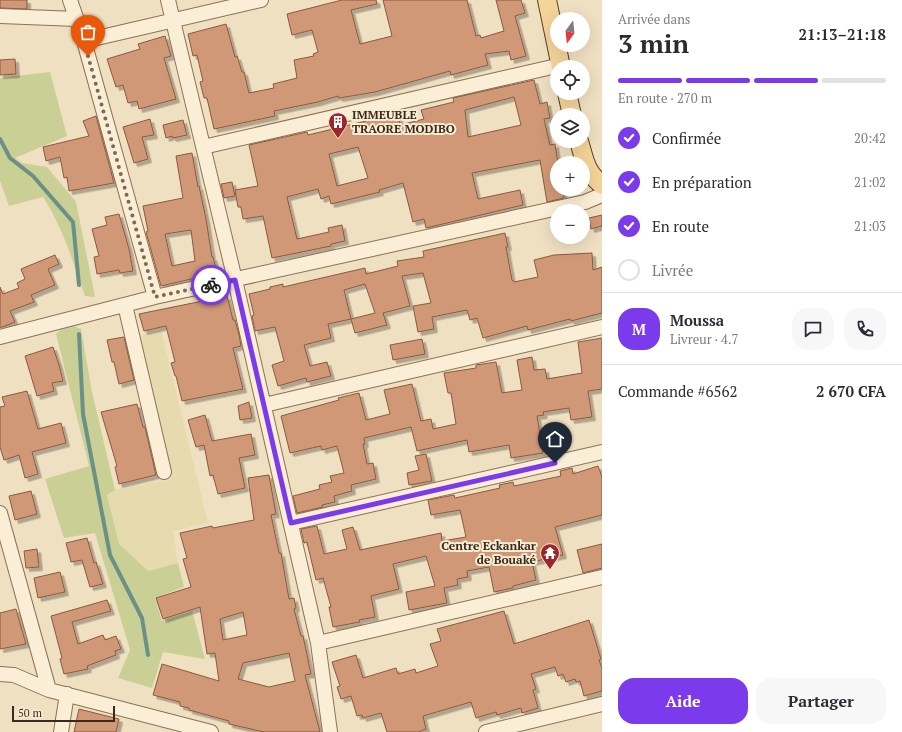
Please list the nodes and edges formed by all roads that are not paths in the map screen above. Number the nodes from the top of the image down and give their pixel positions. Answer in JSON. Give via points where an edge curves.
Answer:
{"nodes":[{"id":1,"x":70,"y":0,"type":"edge"},
{"id":2,"x":168,"y":0,"type":"edge"},
{"id":3,"x":261,"y":0,"type":"edge"},
{"id":4,"x":547,"y":0,"type":"edge"},
{"id":5,"x":0,"y":16,"type":"edge"},
{"id":6,"x":77,"y":19,"type":"junction"},
{"id":7,"x":173,"y":20,"type":"junction"},
{"id":8,"x":84,"y":41,"type":"junction"},
{"id":9,"x":560,"y":60,"type":"edge"},
{"id":10,"x":550,"y":68,"type":"edge"},
{"id":11,"x":203,"y":147,"type":"junction"},
{"id":12,"x":581,"y":148,"type":"edge"},
{"id":13,"x":602,"y":185,"type":"edge"},
{"id":14,"x":602,"y":195,"type":"edge"},
{"id":15,"x":235,"y":280,"type":"junction"},
{"id":16,"x":155,"y":297,"type":"junction"},
{"id":17,"x":125,"y":305,"type":"junction"},
{"id":18,"x":602,"y":326,"type":"edge"},
{"id":19,"x":0,"y":337,"type":"edge"},
{"id":20,"x":264,"y":405,"type":"junction"},
{"id":21,"x":602,"y":452,"type":"edge"},
{"id":22,"x":164,"y":472,"type":"dead end"},
{"id":23,"x":0,"y":513,"type":"edge"},
{"id":24,"x":291,"y":523,"type":"junction"},
{"id":25,"x":602,"y":577,"type":"edge"},
{"id":26,"x":318,"y":643,"type":"junction"},
{"id":27,"x":0,"y":674,"type":"edge"},
{"id":28,"x":49,"y":690,"type":"junction"},
{"id":29,"x":67,"y":694,"type":"junction"},
{"id":30,"x":602,"y":704,"type":"edge"},
{"id":31,"x":61,"y":732,"type":"edge"},
{"id":32,"x":212,"y":732,"type":"edge"},
{"id":33,"x":330,"y":732,"type":"edge"},
{"id":34,"x":486,"y":732,"type":"edge"}],
"edges":[{"from":1,"to":6,"type":"street"},
{"from":2,"to":7,"type":"street"},
{"from":3,"to":7,"type":"street"},
{"from":4,"to":9,"type":"main road"},
{"from":5,"to":6,"type":"street"},
{"from":6,"to":8,"type":"street"},
{"from":7,"to":8,"type":"street"},
{"from":7,"to":11,"type":"street"},
{"from":8,"to":16,"type":"street"},
{"from":10,"to":11,"type":"street"},
{"from":11,"to":15,"type":"street"},
{"from":12,"to":13,"type":"main road","via":[[587,169]]},
{"from":14,"to":15,"type":"street","via":[[577,204]]},
{"from":15,"to":16,"type":"street"},
{"from":15,"to":20,"type":"street"},
{"from":16,"to":17,"type":"street"},
{"from":17,"to":19,"type":"street"},
{"from":17,"to":22,"type":"street"},
{"from":18,"to":20,"type":"street"},
{"from":20,"to":24,"type":"street"},
{"from":21,"to":24,"type":"street"},
{"from":23,"to":28,"type":"street"},
{"from":24,"to":26,"type":"street"},
{"from":25,"to":26,"type":"street"},
{"from":26,"to":33,"type":"street"},
{"from":27,"to":28,"type":"street","via":[[14,675]]},
{"from":28,"to":29,"type":"street"},
{"from":29,"to":31,"type":"street"},
{"from":29,"to":32,"type":"street"},
{"from":30,"to":34,"type":"street"}]}
